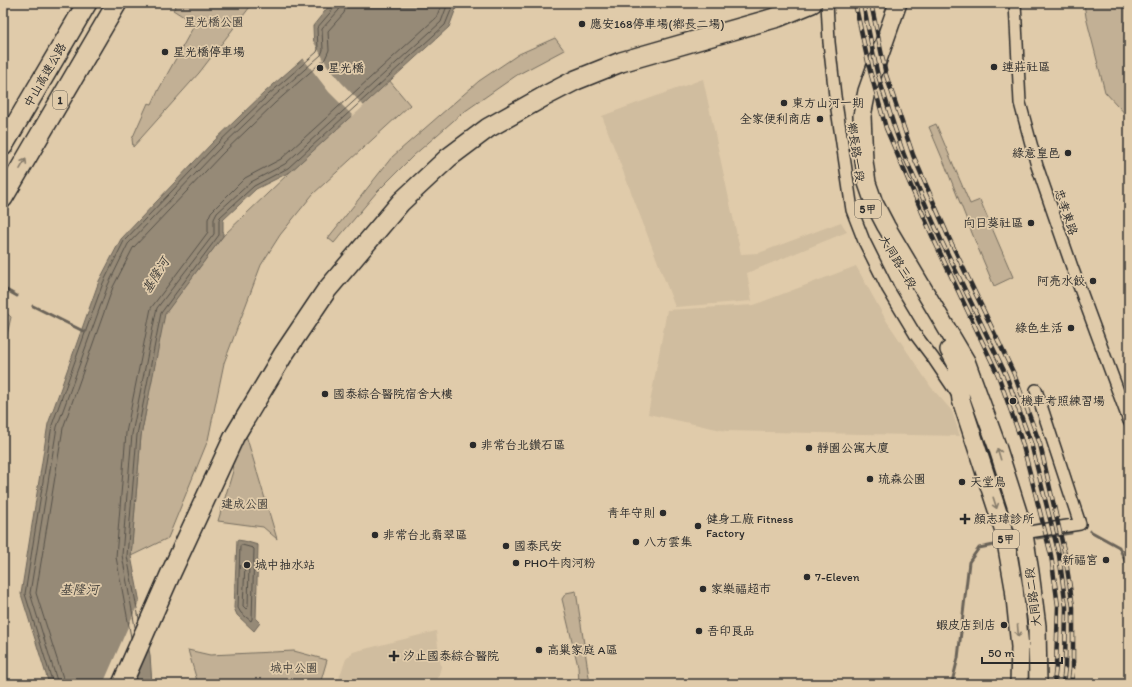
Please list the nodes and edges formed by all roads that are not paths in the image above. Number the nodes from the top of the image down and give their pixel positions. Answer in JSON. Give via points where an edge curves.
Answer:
{"nodes":[{"id":1,"x":87,"y":3,"type":"edge"},
{"id":2,"x":118,"y":3,"type":"edge"},
{"id":3,"x":794,"y":3,"type":"edge"},
{"id":4,"x":812,"y":3,"type":"edge"},
{"id":5,"x":827,"y":3,"type":"edge"},
{"id":6,"x":890,"y":3,"type":"edge"},
{"id":7,"x":898,"y":3,"type":"edge"},
{"id":8,"x":1016,"y":3,"type":"edge"},
{"id":9,"x":3,"y":146,"type":"edge"},
{"id":10,"x":3,"y":198,"type":"edge"},
{"id":11,"x":1036,"y":390,"type":"dead end"},
{"id":12,"x":979,"y":396,"type":"junction"},
{"id":13,"x":961,"y":400,"type":"junction"},
{"id":14,"x":1129,"y":421,"type":"edge"},
{"id":15,"x":1023,"y":533,"type":"junction"},
{"id":16,"x":113,"y":684,"type":"edge"},
{"id":17,"x":122,"y":684,"type":"edge"},
{"id":18,"x":1019,"y":684,"type":"edge"},
{"id":19,"x":1038,"y":684,"type":"edge"}],
"edges":[{"from":1,"to":9,"type":"highway","name":"中山高速公路","number":"1"},
{"from":10,"to":2,"type":"highway","number":"1","one_way":true},
{"from":3,"to":16,"type":"highway","via":[[631,51],[578,72],[508,108],[464,138],[426,169],[373,224],[323,285],[265,372],[229,434],[184,525]]},
{"from":4,"to":17,"type":"highway","via":[[778,17],[621,62],[576,80],[488,128],[448,158],[401,202],[326,291],[283,355],[234,437]]},
{"from":5,"to":13,"type":"street","name":"鄉長路一段","via":[[835,96],[852,210],[888,289],[915,334]]},
{"from":6,"to":13,"type":"main road","name":"大同路三段","number":"5甲","via":[[859,92],[854,118],[856,160],[865,202],[883,238],[956,363]]},
{"from":7,"to":12,"type":"main road","name":"大同路三段","number":"5甲","via":[[867,91],[862,116],[867,183],[886,226],[966,361]]},
{"from":8,"to":14,"type":"street","name":"忠孝東路","via":[[1020,103],[1037,166]]},
{"from":11,"to":15,"type":"street","via":[[1080,524]]},
{"from":12,"to":13,"type":"street"},
{"from":15,"to":12,"type":"main road","name":"大同路二段","number":"5甲","one_way":true},
{"from":13,"to":18,"type":"main road","name":"大同路二段","number":"5甲","one_way":true,"via":[[1004,531],[1014,588],[1020,647]]},
{"from":15,"to":19,"type":"main road","name":"大同路二段","number":"5甲","via":[[1037,626]]}]}
